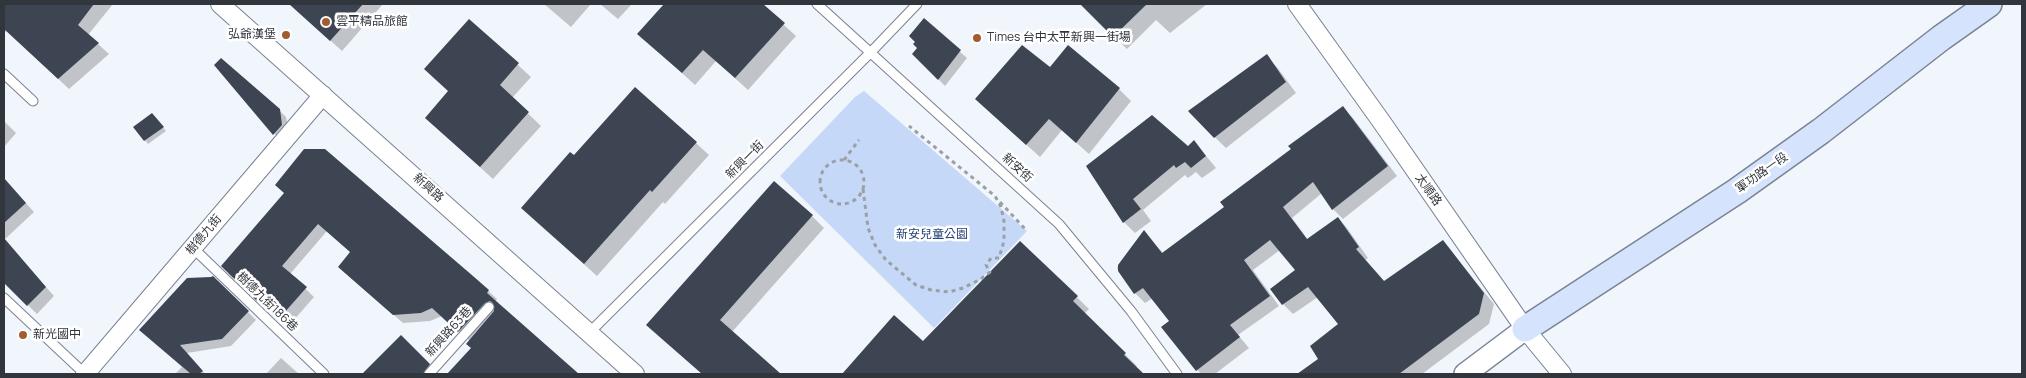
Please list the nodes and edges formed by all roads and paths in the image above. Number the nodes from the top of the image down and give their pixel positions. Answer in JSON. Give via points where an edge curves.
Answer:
{"nodes":[{"id":1,"x":220,"y":4,"type":"edge"},
{"id":2,"x":816,"y":4,"type":"edge"},
{"id":3,"x":917,"y":4,"type":"edge"},
{"id":4,"x":1297,"y":4,"type":"edge"},
{"id":5,"x":1987,"y":4,"type":"edge"},
{"id":6,"x":872,"y":52,"type":"junction"},
{"id":7,"x":4,"y":74,"type":"edge"},
{"id":8,"x":323,"y":95,"type":"junction"},
{"id":9,"x":33,"y":101,"type":"dead end"},
{"id":10,"x":909,"y":126,"type":"dead end"},
{"id":11,"x":859,"y":140,"type":"dead end"},
{"id":12,"x":844,"y":160,"type":"junction"},
{"id":13,"x":863,"y":188,"type":"junction"},
{"id":14,"x":994,"y":196,"type":"junction"},
{"id":15,"x":1027,"y":230,"type":"dead end"},
{"id":16,"x":193,"y":248,"type":"junction"},
{"id":17,"x":4,"y":298,"type":"edge"},
{"id":18,"x":489,"y":306,"type":"dead end"},
{"id":19,"x":1525,"y":329,"type":"junction"},
{"id":20,"x":589,"y":333,"type":"junction"},
{"id":21,"x":85,"y":374,"type":"edge"},
{"id":22,"x":324,"y":374,"type":"edge"},
{"id":23,"x":429,"y":374,"type":"edge"},
{"id":24,"x":635,"y":374,"type":"edge"},
{"id":25,"x":1177,"y":374,"type":"edge"},
{"id":26,"x":1465,"y":374,"type":"edge"},
{"id":27,"x":1562,"y":374,"type":"edge"}],
"edges":[{"from":1,"to":8,"type":"street","name":"新興路"},
{"from":2,"to":6,"type":"lane","name":"新安街"},
{"from":3,"to":6,"type":"lane","name":"新興一街"},
{"from":4,"to":19,"type":"street","name":"太順路"},
{"from":5,"to":19,"type":"main road","name":"軍功路一段","via":[[1822,131],[1737,191]]},
{"from":6,"to":20,"type":"lane","name":"新興一街"},
{"from":6,"to":25,"type":"lane","name":"新安街","via":[[1060,224]]},
{"from":7,"to":9,"type":"lane"},
{"from":8,"to":16,"type":"street","name":"樹德九街"},
{"from":8,"to":20,"type":"street","name":"新興路"},
{"from":10,"to":14,"type":"path"},
{"from":11,"to":12,"type":"path"},
{"from":12,"to":13,"type":"path","via":[[860,170]]},
{"from":12,"to":13,"type":"path","via":[[831,162],[822,172],[822,192],[832,201],[844,204],[856,199]]},
{"from":13,"to":14,"type":"path","via":[[868,228],[886,260],[916,284],[949,292],[981,279],[990,272],[986,265],[991,258],[999,258],[1004,241],[1004,221]]},
{"from":14,"to":15,"type":"path"},
{"from":16,"to":21,"type":"street","name":"樹德九街"},
{"from":16,"to":22,"type":"lane","name":"樹德九街186巷"},
{"from":17,"to":21,"type":"lane"},
{"from":18,"to":23,"type":"lane","name":"新興路63巷"},
{"from":19,"to":26,"type":"street"},
{"from":19,"to":27,"type":"street","name":"太順路"},
{"from":20,"to":24,"type":"street","name":"新興路"}]}
